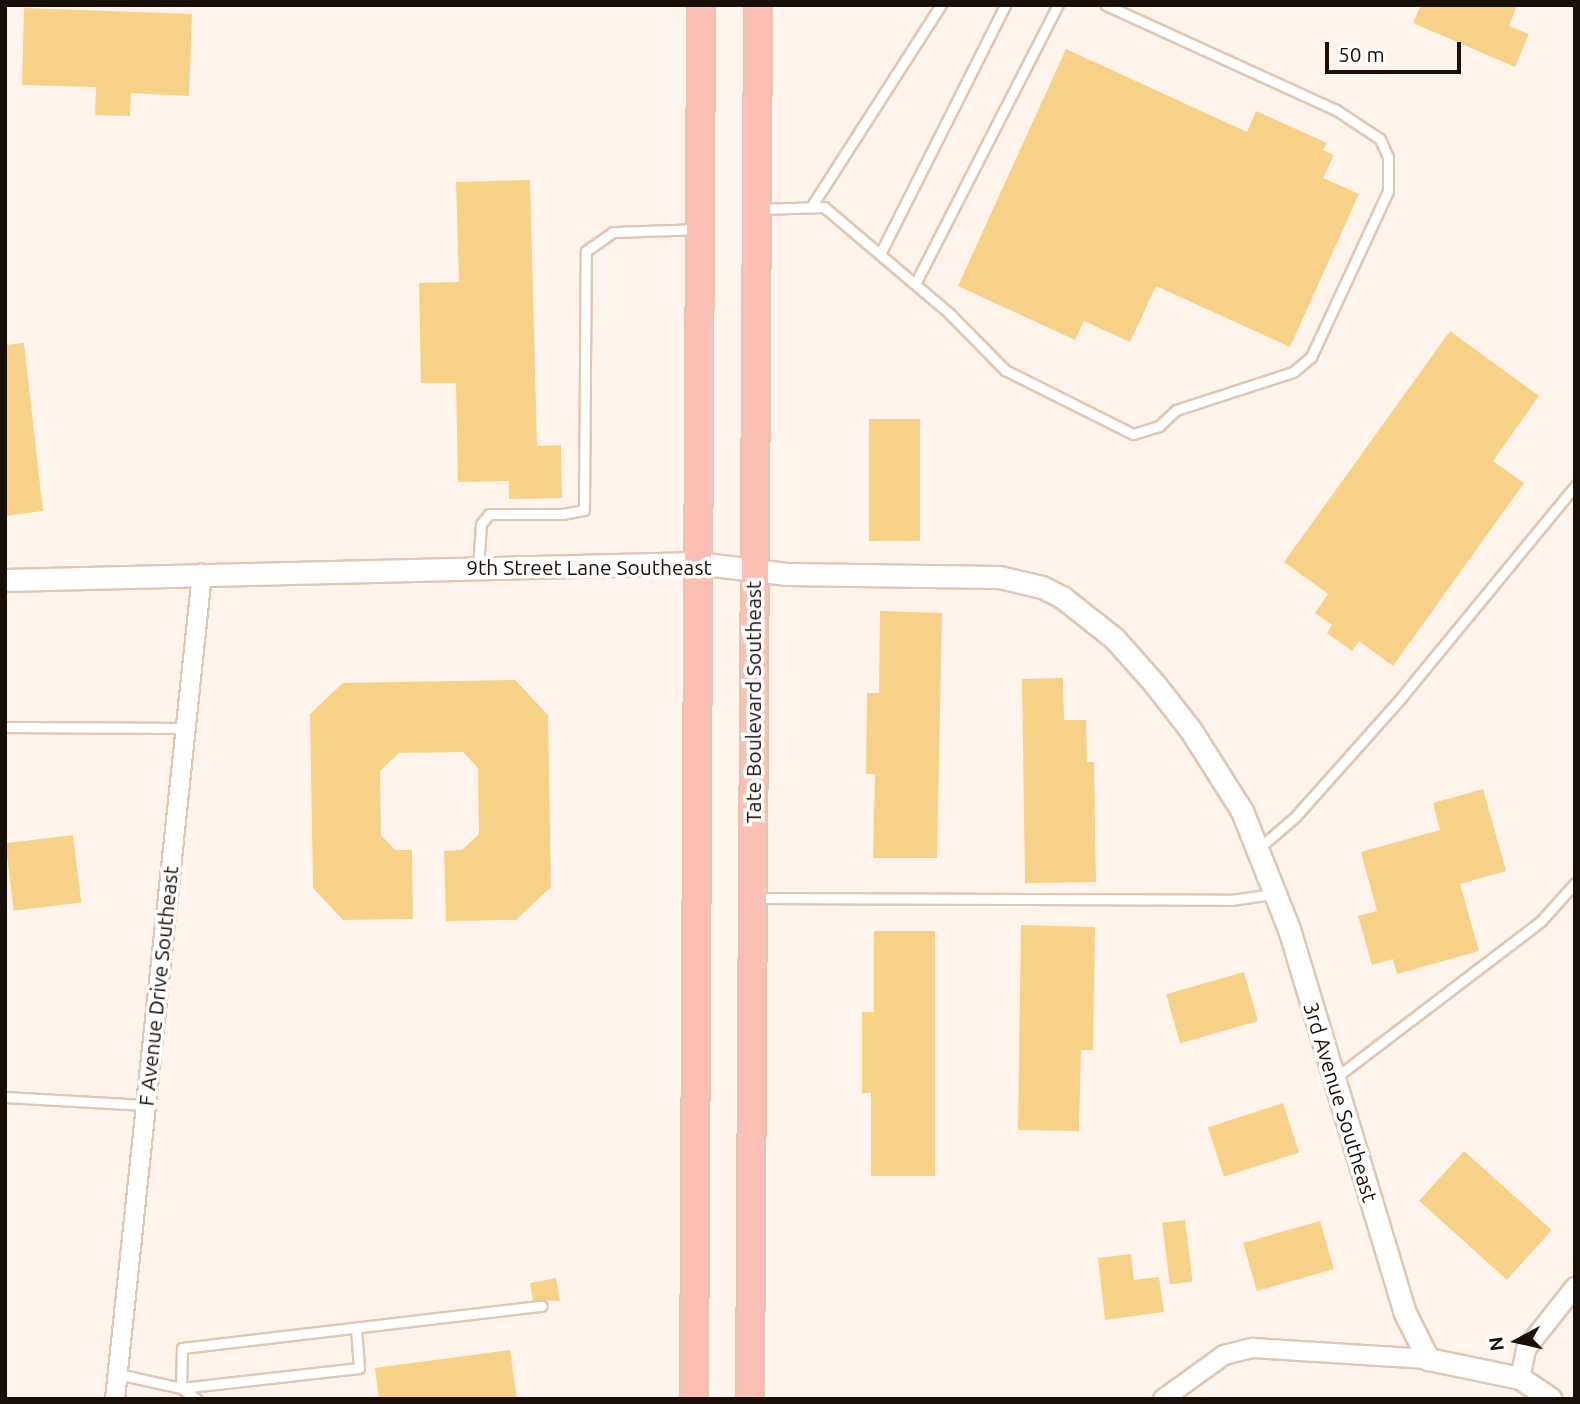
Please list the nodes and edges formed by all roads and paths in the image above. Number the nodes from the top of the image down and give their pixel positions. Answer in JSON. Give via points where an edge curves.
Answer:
{"nodes":[{"id":1,"x":701,"y":5,"type":"edge"},
{"id":2,"x":758,"y":5,"type":"edge"},
{"id":3,"x":941,"y":5,"type":"edge"},
{"id":4,"x":1004,"y":5,"type":"edge"},
{"id":5,"x":1058,"y":5,"type":"edge"},
{"id":6,"x":1106,"y":5,"type":"edge"},
{"id":7,"x":813,"y":204,"type":"junction"},
{"id":8,"x":758,"y":209,"type":"junction"},
{"id":9,"x":699,"y":229,"type":"junction"},
{"id":10,"x":880,"y":254,"type":"junction"},
{"id":11,"x":915,"y":284,"type":"junction"},
{"id":12,"x":1575,"y":486,"type":"edge"},
{"id":13,"x":697,"y":563,"type":"junction"},
{"id":14,"x":478,"y":568,"type":"junction"},
{"id":15,"x":752,"y":570,"type":"junction"},
{"id":16,"x":202,"y":574,"type":"junction"},
{"id":17,"x":5,"y":580,"type":"edge"},
{"id":18,"x":5,"y":727,"type":"edge"},
{"id":19,"x":185,"y":729,"type":"junction"},
{"id":20,"x":1257,"y":846,"type":"junction"},
{"id":21,"x":1575,"y":883,"type":"edge"},
{"id":22,"x":1276,"y":893,"type":"junction"},
{"id":23,"x":754,"y":898,"type":"junction"},
{"id":24,"x":1334,"y":1079,"type":"junction"},
{"id":25,"x":5,"y":1097,"type":"edge"},
{"id":26,"x":145,"y":1105,"type":"junction"},
{"id":27,"x":1575,"y":1287,"type":"edge"},
{"id":28,"x":542,"y":1306,"type":"dead end"},
{"id":29,"x":356,"y":1328,"type":"junction"},
{"id":30,"x":1428,"y":1359,"type":"junction"},
{"id":31,"x":118,"y":1374,"type":"junction"},
{"id":32,"x":1520,"y":1378,"type":"junction"},
{"id":33,"x":181,"y":1388,"type":"junction"},
{"id":34,"x":115,"y":1399,"type":"edge"},
{"id":35,"x":197,"y":1399,"type":"edge"},
{"id":36,"x":694,"y":1399,"type":"edge"},
{"id":37,"x":750,"y":1399,"type":"edge"},
{"id":38,"x":1163,"y":1399,"type":"edge"},
{"id":39,"x":1550,"y":1399,"type":"edge"}],
"edges":[{"from":1,"to":9,"type":"main road"},
{"from":2,"to":8,"type":"main road","name":"Tate Boulevard Southeast"},
{"from":3,"to":7,"type":"lane"},
{"from":4,"to":10,"type":"lane"},
{"from":5,"to":11,"type":"lane"},
{"from":6,"to":11,"type":"lane","via":[[1336,110],[1380,139],[1388,157],[1388,191],[1311,357],[1293,372],[1175,410],[1159,426],[1133,434],[1006,370]]},
{"from":7,"to":8,"type":"lane"},
{"from":7,"to":10,"type":"lane","via":[[824,207]]},
{"from":8,"to":15,"type":"main road","name":"Tate Boulevard Southeast"},
{"from":9,"to":13,"type":"main road"},
{"from":9,"to":14,"type":"lane","via":[[613,232],[586,251],[584,510],[489,514],[481,524]]},
{"from":10,"to":11,"type":"lane"},
{"from":12,"to":20,"type":"lane","via":[[1401,699],[1295,817]]},
{"from":13,"to":14,"type":"street","name":"9th Street Lane Southeast"},
{"from":13,"to":15,"type":"street","name":"9th Street Lane Southeast"},
{"from":13,"to":36,"type":"main road"},
{"from":14,"to":16,"type":"street","name":"9th Street Lane Southeast"},
{"from":15,"to":20,"type":"street","name":"9th Street Lane Southeast","via":[[999,577],[1062,597],[1114,638],[1160,690],[1213,761]]},
{"from":15,"to":23,"type":"main road","name":"Tate Boulevard Southeast"},
{"from":16,"to":17,"type":"street","name":"9th Street Lane Southeast"},
{"from":16,"to":19,"type":"street","name":"F Avenue Drive Southeast"},
{"from":18,"to":19,"type":"lane"},
{"from":19,"to":26,"type":"street","name":"F Avenue Drive Southeast"},
{"from":20,"to":22,"type":"street","name":"3rd Avenue Southeast"},
{"from":21,"to":24,"type":"lane","via":[[1541,921]]},
{"from":22,"to":23,"type":"lane","via":[[1220,901]]},
{"from":22,"to":24,"type":"street","name":"3rd Avenue Southeast"},
{"from":23,"to":37,"type":"main road","name":"Tate Boulevard Southeast"},
{"from":24,"to":30,"type":"street","name":"3rd Avenue Southeast","via":[[1404,1311]]},
{"from":25,"to":26,"type":"lane"},
{"from":26,"to":31,"type":"street","name":"F Avenue Drive Southeast"},
{"from":27,"to":32,"type":"street","via":[[1526,1349]]},
{"from":28,"to":29,"type":"lane"},
{"from":29,"to":33,"type":"lane","via":[[182,1348]]},
{"from":29,"to":33,"type":"lane","via":[[359,1368]]},
{"from":30,"to":32,"type":"street"},
{"from":30,"to":38,"type":"street","via":[[1253,1348],[1224,1355]]},
{"from":31,"to":33,"type":"lane"},
{"from":31,"to":34,"type":"street","name":"F Avenue Drive Southeast"},
{"from":32,"to":39,"type":"street"},
{"from":33,"to":35,"type":"lane"}]}
